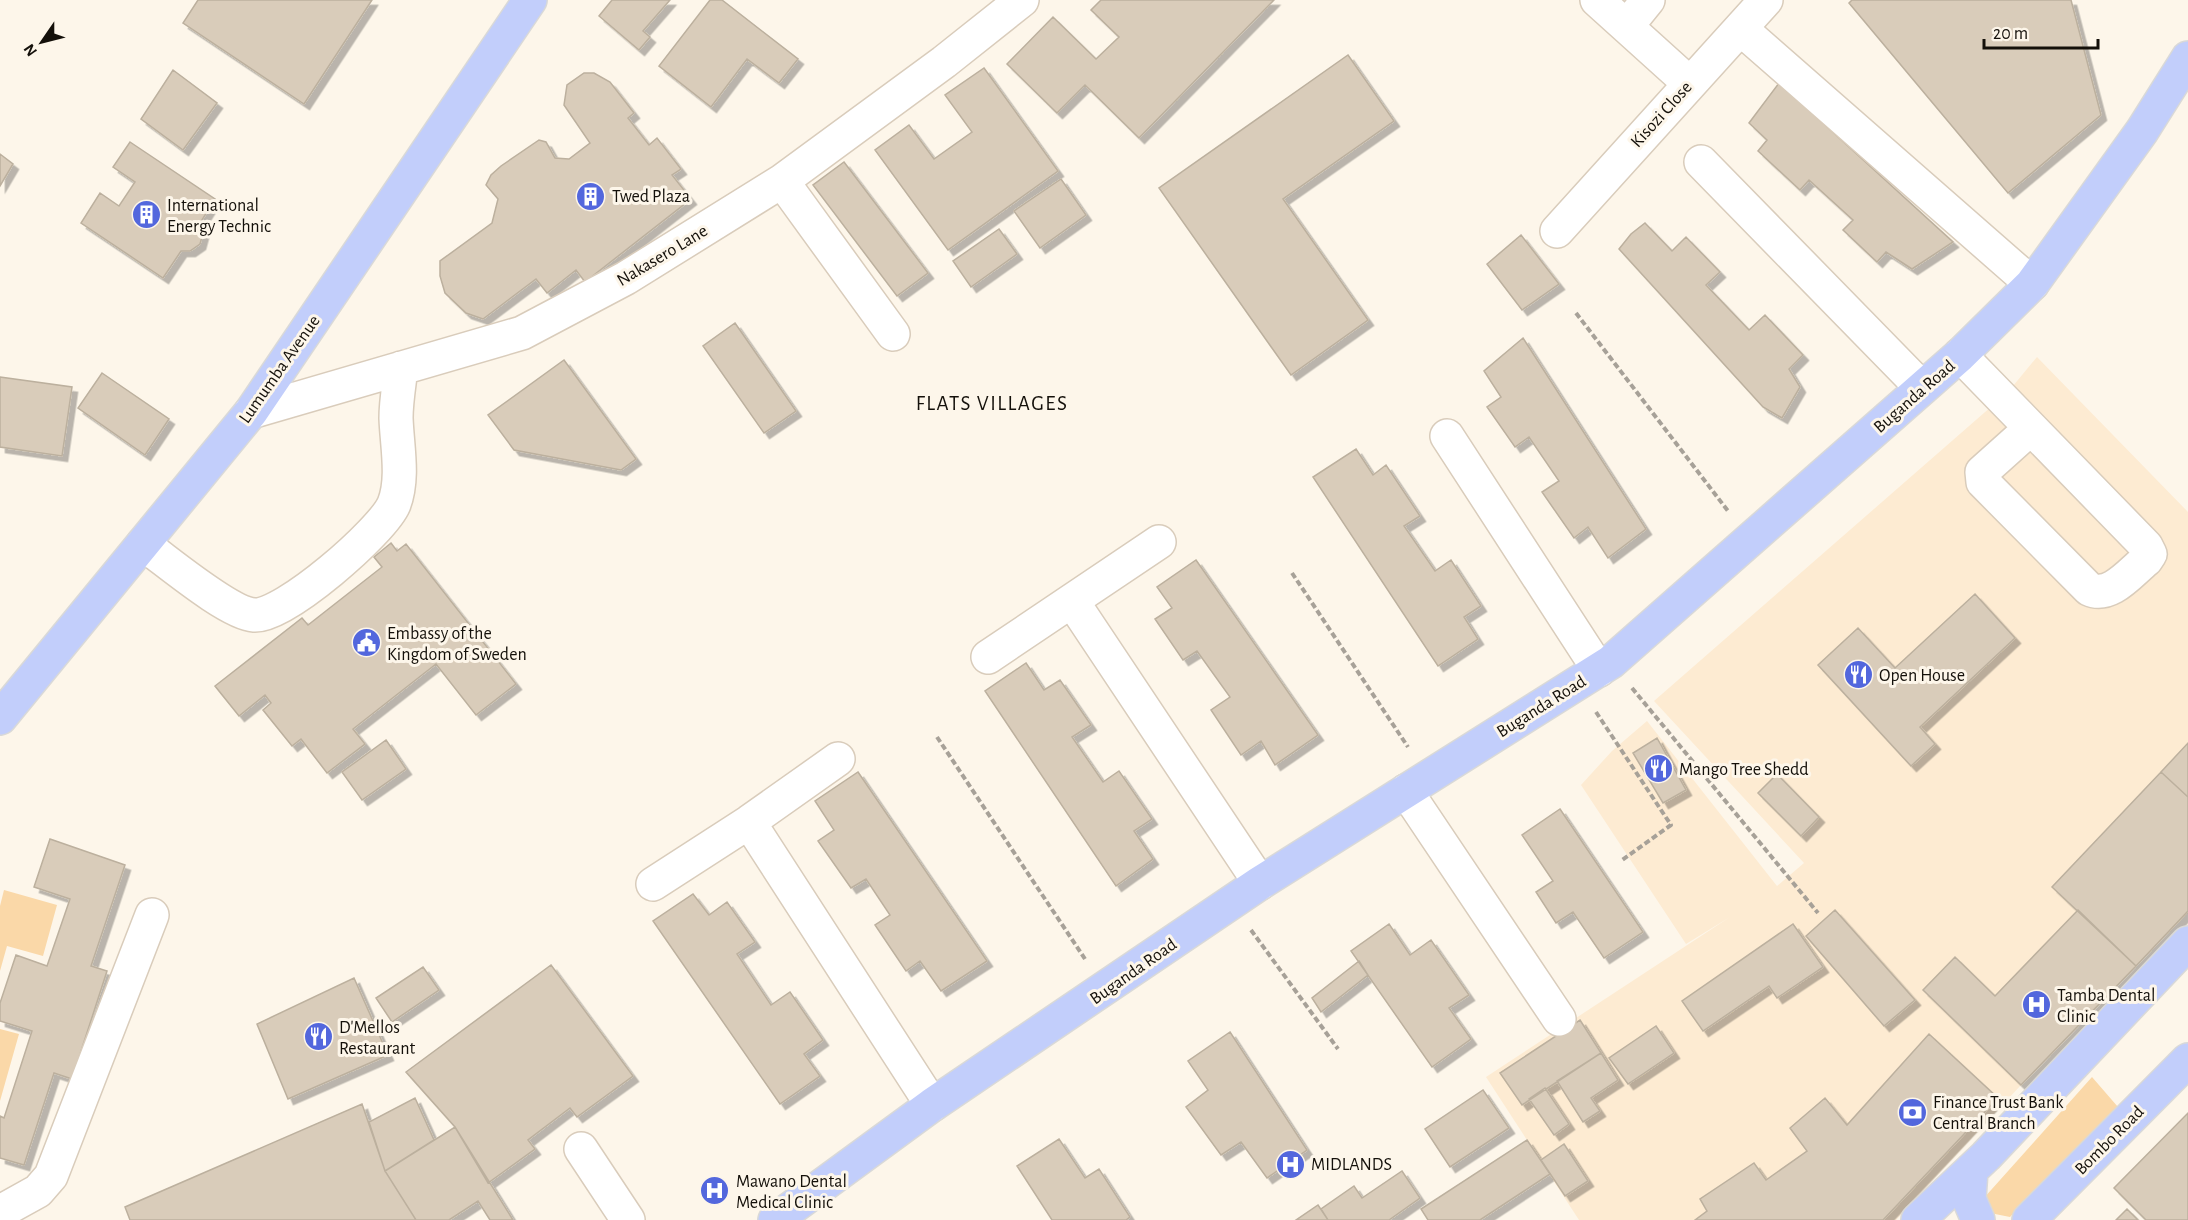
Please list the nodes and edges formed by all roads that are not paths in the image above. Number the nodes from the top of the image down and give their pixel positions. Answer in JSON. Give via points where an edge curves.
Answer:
{"nodes":[{"id":1,"x":530,"y":0,"type":"edge"},
{"id":2,"x":1022,"y":0,"type":"edge"},
{"id":3,"x":1597,"y":0,"type":"edge"},
{"id":4,"x":1648,"y":0,"type":"edge"},
{"id":5,"x":1767,"y":0,"type":"edge"},
{"id":6,"x":1627,"y":26,"type":"junction"},
{"id":7,"x":1741,"y":29,"type":"junction"},
{"id":8,"x":2188,"y":58,"type":"edge"},
{"id":9,"x":1689,"y":83,"type":"junction"},
{"id":10,"x":1701,"y":162,"type":"dead end"},
{"id":11,"x":782,"y":181,"type":"junction"},
{"id":12,"x":1557,"y":231,"type":"dead end"},
{"id":13,"x":2032,"y":285,"type":"junction"},
{"id":14,"x":893,"y":334,"type":"dead end"},
{"id":15,"x":1960,"y":355,"type":"junction"},
{"id":16,"x":401,"y":368,"type":"junction"},
{"id":17,"x":1922,"y":388,"type":"junction"},
{"id":18,"x":251,"y":412,"type":"junction"},
{"id":19,"x":2030,"y":429,"type":"junction"},
{"id":20,"x":1447,"y":436,"type":"dead end"},
{"id":21,"x":1159,"y":542,"type":"dead end"},
{"id":22,"x":143,"y":544,"type":"junction"},
{"id":23,"x":1072,"y":601,"type":"junction"},
{"id":24,"x":988,"y":657,"type":"dead end"},
{"id":25,"x":1596,"y":672,"type":"junction"},
{"id":26,"x":0,"y":718,"type":"edge"},
{"id":27,"x":838,"y":759,"type":"dead end"},
{"id":28,"x":1417,"y":784,"type":"junction"},
{"id":29,"x":749,"y":822,"type":"junction"},
{"id":30,"x":653,"y":884,"type":"dead end"},
{"id":31,"x":1260,"y":884,"type":"junction"},
{"id":32,"x":152,"y":915,"type":"dead end"},
{"id":33,"x":2188,"y":944,"type":"edge"},
{"id":34,"x":1559,"y":1018,"type":"dead end"},
{"id":35,"x":2188,"y":1060,"type":"edge"},
{"id":36,"x":932,"y":1105,"type":"junction"},
{"id":37,"x":581,"y":1149,"type":"dead end"},
{"id":38,"x":1971,"y":1170,"type":"junction"},
{"id":39,"x":0,"y":1212,"type":"edge"},
{"id":40,"x":628,"y":1220,"type":"edge"},
{"id":41,"x":775,"y":1220,"type":"edge"},
{"id":42,"x":1918,"y":1220,"type":"edge"},
{"id":43,"x":1978,"y":1220,"type":"edge"},
{"id":44,"x":2029,"y":1220,"type":"edge"}],
"edges":[{"from":1,"to":18,"type":"main road","name":"Lumumba Avenue"},
{"from":2,"to":11,"type":"street","name":"Nakasero Lane"},
{"from":3,"to":6,"type":"street"},
{"from":4,"to":6,"type":"street"},
{"from":5,"to":7,"type":"street","name":"Kisozi Close"},
{"from":6,"to":9,"type":"street"},
{"from":7,"to":9,"type":"street","name":"Kisozi Close"},
{"from":7,"to":13,"type":"street"},
{"from":8,"to":13,"type":"main road","name":"Buganda Road","via":[[2142,131]]},
{"from":9,"to":12,"type":"street","name":"Kisozi Close"},
{"from":10,"to":17,"type":"street"},
{"from":11,"to":14,"type":"street"},
{"from":11,"to":16,"type":"street","name":"Nakasero Lane","via":[[626,278],[522,333]]},
{"from":13,"to":15,"type":"main road","name":"Buganda Road"},
{"from":15,"to":17,"type":"main road","name":"Buganda Road"},
{"from":15,"to":19,"type":"street"},
{"from":16,"to":18,"type":"street","name":"Nakasero Lane"},
{"from":16,"to":22,"type":"street","via":[[396,416],[399,480],[394,504],[384,521],[320,579],[277,608],[255,616],[236,610]]},
{"from":17,"to":25,"type":"main road","name":"Buganda Road"},
{"from":18,"to":22,"type":"main road","name":"Lumumba Avenue"},
{"from":19,"to":19,"type":"street","via":[[2150,554],[2107,592],[2089,589],[1983,482],[1982,471]]},
{"from":20,"to":25,"type":"street","via":[[1523,549]]},
{"from":21,"to":23,"type":"street"},
{"from":22,"to":26,"type":"main road","name":"Lumumba Avenue"},
{"from":23,"to":24,"type":"street"},
{"from":23,"to":31,"type":"street"},
{"from":25,"to":28,"type":"main road","name":"Buganda Road"},
{"from":27,"to":29,"type":"street"},
{"from":28,"to":31,"type":"main road","name":"Buganda Road"},
{"from":28,"to":34,"type":"street"},
{"from":29,"to":30,"type":"street"},
{"from":29,"to":36,"type":"street"},
{"from":31,"to":36,"type":"main road","name":"Buganda Road"},
{"from":32,"to":39,"type":"street","via":[[51,1176],[38,1191]]},
{"from":33,"to":38,"type":"main road"},
{"from":35,"to":44,"type":"main road","name":"Bombo Road"},
{"from":36,"to":41,"type":"main road","name":"Buganda Road"},
{"from":37,"to":40,"type":"street"},
{"from":38,"to":42,"type":"main road"},
{"from":38,"to":43,"type":"main road","via":[[1969,1199]]}]}
